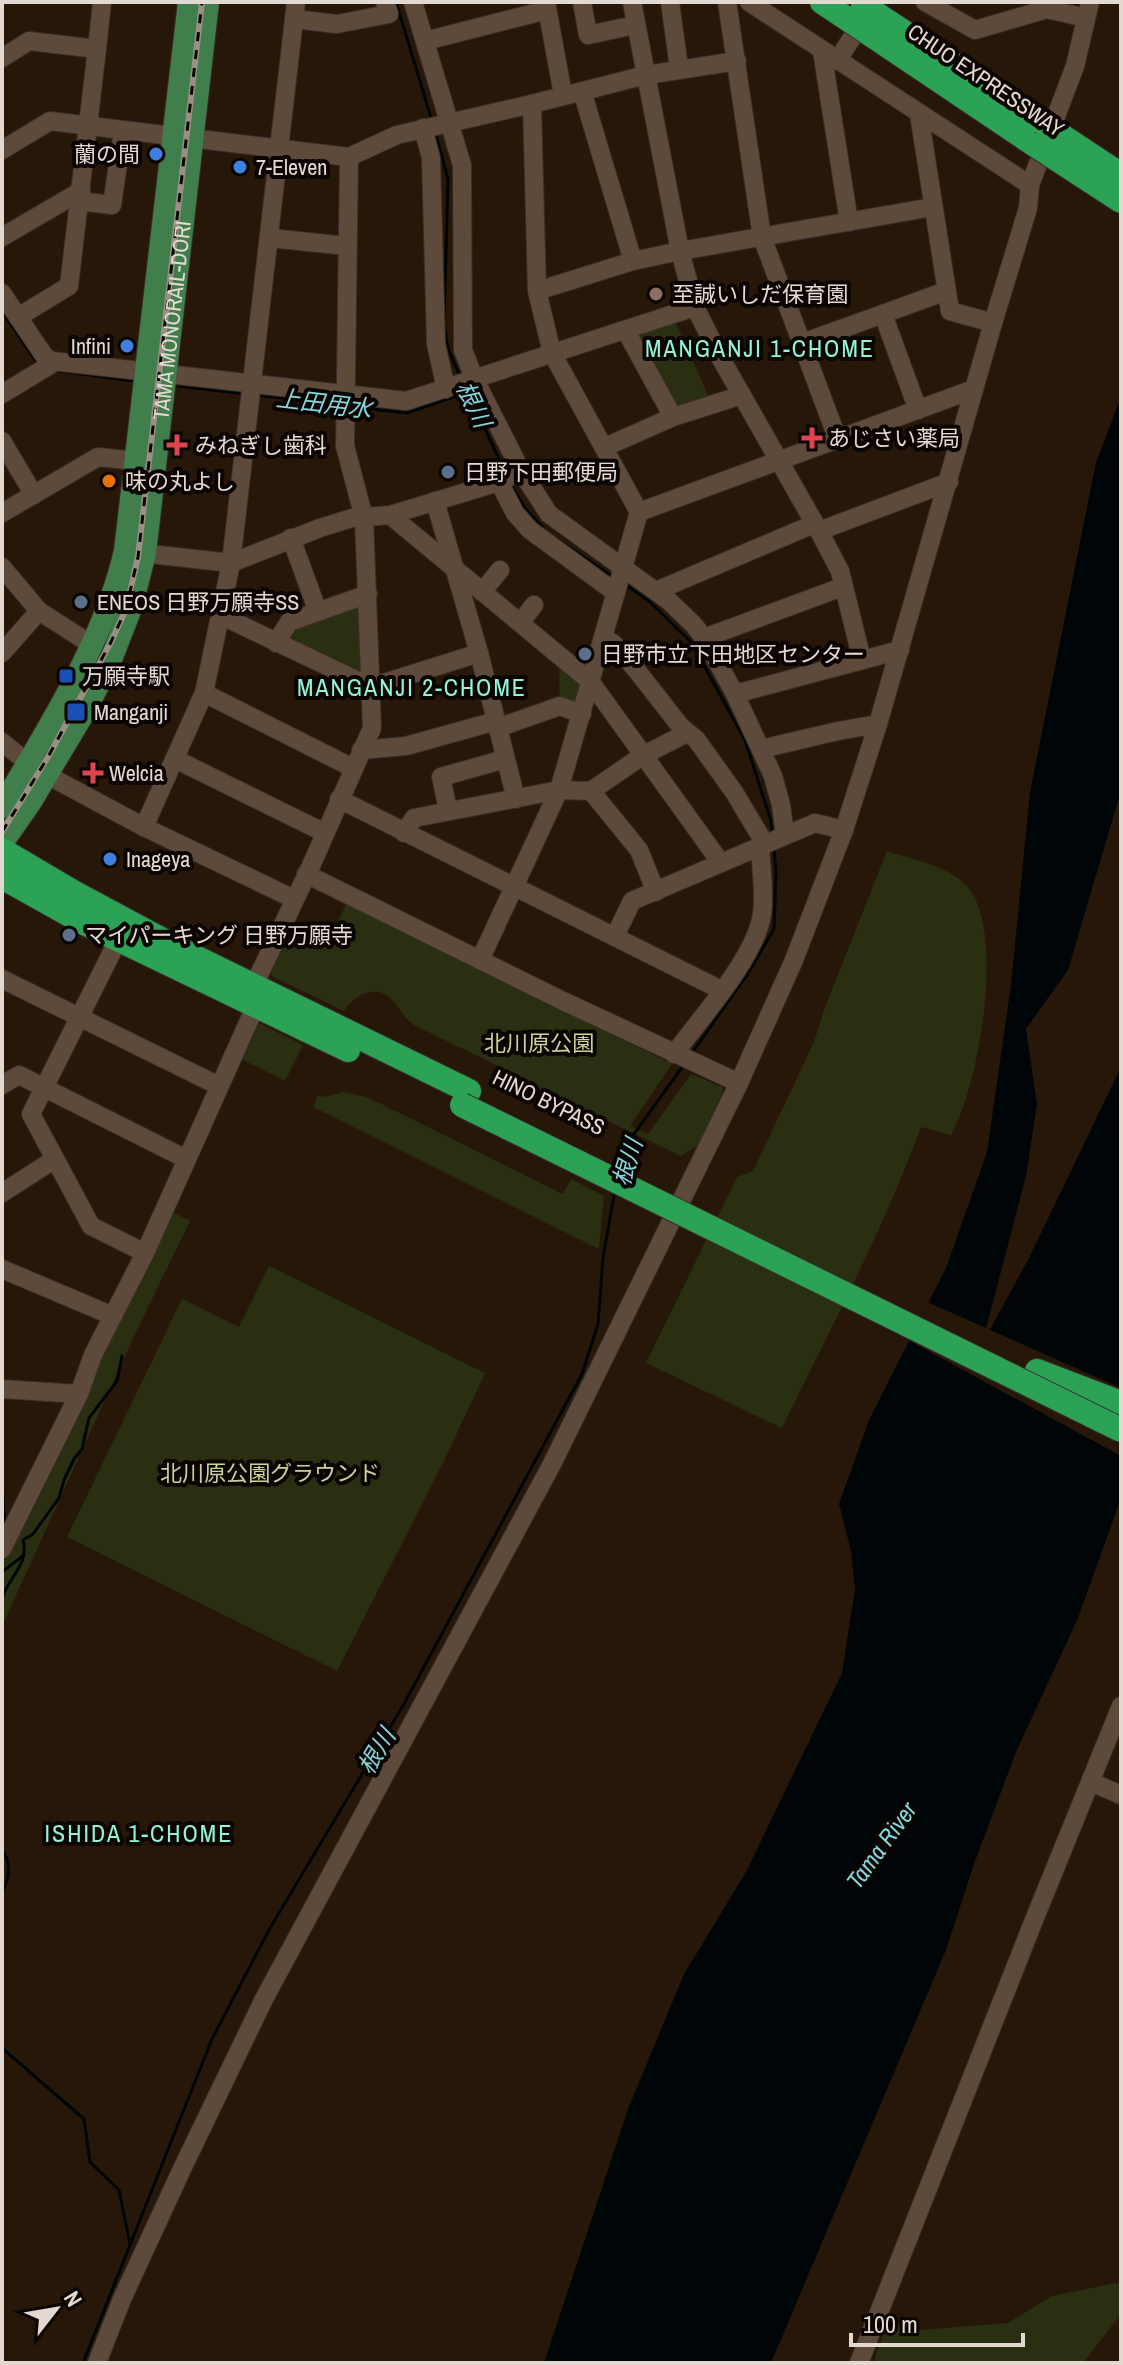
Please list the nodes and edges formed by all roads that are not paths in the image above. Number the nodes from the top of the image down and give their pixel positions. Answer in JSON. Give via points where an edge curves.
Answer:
{"nodes":[{"id":1,"x":102,"y":2,"type":"edge"},
{"id":2,"x":189,"y":2,"type":"edge"},
{"id":3,"x":208,"y":2,"type":"edge"},
{"id":4,"x":385,"y":2,"type":"edge"},
{"id":5,"x":413,"y":2,"type":"edge"},
{"id":6,"x":582,"y":2,"type":"edge"},
{"id":7,"x":632,"y":2,"type":"edge"},
{"id":8,"x":670,"y":2,"type":"edge"},
{"id":9,"x":727,"y":2,"type":"edge"},
{"id":10,"x":749,"y":2,"type":"edge"},
{"id":11,"x":822,"y":2,"type":"edge"},
{"id":12,"x":934,"y":5,"type":"edge"},
{"id":13,"x":547,"y":6,"type":"edge"},
{"id":14,"x":1047,"y":6,"type":"edge"},
{"id":15,"x":295,"y":10,"type":"edge"},
{"id":16,"x":1088,"y":10,"type":"edge"},
{"id":17,"x":866,"y":13,"type":"edge"},
{"id":18,"x":635,"y":25,"type":"junction"},
{"id":19,"x":425,"y":41,"type":"junction"},
{"id":20,"x":97,"y":49,"type":"junction"},
{"id":21,"x":829,"y":56,"type":"junction"},
{"id":22,"x":2,"y":58,"type":"edge"},
{"id":23,"x":737,"y":61,"type":"junction"},
{"id":24,"x":679,"y":68,"type":"junction"},
{"id":25,"x":646,"y":75,"type":"junction"},
{"id":26,"x":582,"y":91,"type":"junction"},
{"id":27,"x":563,"y":95,"type":"junction"},
{"id":28,"x":532,"y":104,"type":"junction"},
{"id":29,"x":919,"y":114,"type":"junction"},
{"id":30,"x":436,"y":125,"type":"junction"},
{"id":31,"x":89,"y":127,"type":"junction"},
{"id":32,"x":123,"y":130,"type":"junction"},
{"id":33,"x":1038,"y":134,"type":"junction"},
{"id":34,"x":184,"y":138,"type":"junction"},
{"id":35,"x":3,"y":147,"type":"edge"},
{"id":36,"x":280,"y":149,"type":"junction"},
{"id":37,"x":349,"y":157,"type":"junction"},
{"id":38,"x":1121,"y":175,"type":"edge"},
{"id":39,"x":1030,"y":185,"type":"junction"},
{"id":40,"x":80,"y":196,"type":"junction"},
{"id":41,"x":1121,"y":201,"type":"edge"},
{"id":42,"x":933,"y":207,"type":"junction"},
{"id":43,"x":849,"y":222,"type":"junction"},
{"id":44,"x":2,"y":237,"type":"edge"},
{"id":45,"x":762,"y":237,"type":"junction"},
{"id":46,"x":270,"y":238,"type":"junction"},
{"id":47,"x":347,"y":246,"type":"junction"},
{"id":48,"x":680,"y":251,"type":"junction"},
{"id":49,"x":633,"y":261,"type":"junction"},
{"id":50,"x":537,"y":291,"type":"junction"},
{"id":51,"x":946,"y":291,"type":"junction"},
{"id":52,"x":2,"y":293,"type":"edge"},
{"id":53,"x":695,"y":307,"type":"junction"},
{"id":54,"x":883,"y":314,"type":"junction"},
{"id":55,"x":18,"y":317,"type":"junction"},
{"id":56,"x":993,"y":323,"type":"junction"},
{"id":57,"x":626,"y":331,"type":"junction"},
{"id":58,"x":802,"y":343,"type":"junction"},
{"id":59,"x":552,"y":353,"type":"junction"},
{"id":60,"x":47,"y":366,"type":"junction"},
{"id":61,"x":156,"y":372,"type":"junction"},
{"id":62,"x":475,"y":380,"type":"junction"},
{"id":63,"x":446,"y":389,"type":"junction"},
{"id":64,"x":974,"y":389,"type":"junction"},
{"id":65,"x":250,"y":390,"type":"junction"},
{"id":66,"x":2,"y":394,"type":"edge"},
{"id":67,"x":742,"y":395,"type":"junction"},
{"id":68,"x":346,"y":401,"type":"junction"},
{"id":69,"x":918,"y":410,"type":"junction"},
{"id":70,"x":673,"y":417,"type":"junction"},
{"id":71,"x":838,"y":440,"type":"junction"},
{"id":72,"x":2,"y":441,"type":"edge"},
{"id":73,"x":605,"y":447,"type":"junction"},
{"id":74,"x":136,"y":461,"type":"junction"},
{"id":75,"x":779,"y":461,"type":"junction"},
{"id":76,"x":521,"y":471,"type":"junction"},
{"id":77,"x":499,"y":482,"type":"junction"},
{"id":78,"x":949,"y":482,"type":"junction"},
{"id":79,"x":34,"y":495,"type":"junction"},
{"id":80,"x":435,"y":501,"type":"junction"},
{"id":81,"x":639,"y":512,"type":"junction"},
{"id":82,"x":2,"y":513,"type":"edge"},
{"id":83,"x":390,"y":515,"type":"junction"},
{"id":84,"x":364,"y":518,"type":"junction"},
{"id":85,"x":816,"y":527,"type":"junction"},
{"id":86,"x":291,"y":538,"type":"junction"},
{"id":87,"x":135,"y":552,"type":"junction"},
{"id":88,"x":231,"y":563,"type":"junction"},
{"id":89,"x":2,"y":567,"type":"edge"},
{"id":90,"x":500,"y":570,"type":"dead end"},
{"id":91,"x":456,"y":571,"type":"junction"},
{"id":92,"x":619,"y":581,"type":"junction"},
{"id":93,"x":842,"y":587,"type":"junction"},
{"id":94,"x":656,"y":591,"type":"junction"},
{"id":95,"x":482,"y":592,"type":"junction"},
{"id":96,"x":368,"y":594,"type":"junction"},
{"id":97,"x":534,"y":605,"type":"dead end"},
{"id":98,"x":39,"y":611,"type":"junction"},
{"id":99,"x":318,"y":612,"type":"junction"},
{"id":100,"x":220,"y":615,"type":"junction"},
{"id":101,"x":520,"y":623,"type":"junction"},
{"id":102,"x":603,"y":637,"type":"junction"},
{"id":103,"x":704,"y":638,"type":"junction"},
{"id":104,"x":276,"y":643,"type":"junction"},
{"id":105,"x":92,"y":645,"type":"junction"},
{"id":106,"x":900,"y":650,"type":"junction"},
{"id":107,"x":2,"y":653,"type":"edge"},
{"id":108,"x":479,"y":653,"type":"junction"},
{"id":109,"x":862,"y":660,"type":"junction"},
{"id":110,"x":590,"y":681,"type":"junction"},
{"id":111,"x":371,"y":687,"type":"junction"},
{"id":112,"x":204,"y":693,"type":"junction"},
{"id":113,"x":735,"y":694,"type":"junction"},
{"id":114,"x":582,"y":714,"type":"junction"},
{"id":115,"x":497,"y":724,"type":"junction"},
{"id":116,"x":878,"y":724,"type":"junction"},
{"id":117,"x":687,"y":733,"type":"junction"},
{"id":118,"x":2,"y":742,"type":"edge"},
{"id":119,"x":761,"y":749,"type":"junction"},
{"id":120,"x":642,"y":756,"type":"junction"},
{"id":121,"x":175,"y":759,"type":"junction"},
{"id":122,"x":357,"y":759,"type":"junction"},
{"id":123,"x":505,"y":759,"type":"junction"},
{"id":124,"x":27,"y":762,"type":"junction"},
{"id":125,"x":47,"y":775,"type":"junction"},
{"id":126,"x":559,"y":790,"type":"junction"},
{"id":127,"x":591,"y":791,"type":"junction"},
{"id":128,"x":339,"y":799,"type":"junction"},
{"id":129,"x":516,"y":799,"type":"junction"},
{"id":130,"x":2,"y":807,"type":"edge"},
{"id":131,"x":448,"y":810,"type":"junction"},
{"id":132,"x":144,"y":827,"type":"junction"},
{"id":133,"x":844,"y":830,"type":"junction"},
{"id":134,"x":325,"y":833,"type":"junction"},
{"id":135,"x":404,"y":833,"type":"junction"},
{"id":136,"x":772,"y":841,"type":"junction"},
{"id":137,"x":2,"y":843,"type":"edge"},
{"id":138,"x":2,"y":850,"type":"edge"},
{"id":139,"x":721,"y":863,"type":"junction"},
{"id":140,"x":306,"y":874,"type":"junction"},
{"id":141,"x":2,"y":877,"type":"edge"},
{"id":142,"x":515,"y":886,"type":"junction"},
{"id":143,"x":656,"y":892,"type":"junction"},
{"id":144,"x":294,"y":899,"type":"junction"},
{"id":145,"x":615,"y":936,"type":"junction"},
{"id":146,"x":118,"y":940,"type":"junction"},
{"id":147,"x":480,"y":960,"type":"junction"},
{"id":148,"x":2,"y":979,"type":"edge"},
{"id":149,"x":721,"y":990,"type":"junction"},
{"id":150,"x":255,"y":995,"type":"junction"},
{"id":151,"x":81,"y":1018,"type":"junction"},
{"id":152,"x":683,"y":1059,"type":"junction"},
{"id":153,"x":739,"y":1083,"type":"junction"},
{"id":154,"x":2,"y":1085,"type":"edge"},
{"id":155,"x":219,"y":1086,"type":"junction"},
{"id":156,"x":45,"y":1088,"type":"junction"},
{"id":157,"x":55,"y":1159,"type":"junction"},
{"id":158,"x":186,"y":1159,"type":"junction"},
{"id":159,"x":2,"y":1193,"type":"edge"},
{"id":160,"x":145,"y":1253,"type":"junction"},
{"id":161,"x":2,"y":1269,"type":"edge"},
{"id":162,"x":113,"y":1316,"type":"junction"},
{"id":163,"x":1034,"y":1378,"type":"junction"},
{"id":164,"x":2,"y":1389,"type":"edge"},
{"id":165,"x":79,"y":1394,"type":"junction"},
{"id":166,"x":1121,"y":1403,"type":"edge"},
{"id":167,"x":1121,"y":1413,"type":"edge"},
{"id":168,"x":1121,"y":1430,"type":"edge"},
{"id":169,"x":1121,"y":1440,"type":"edge"},
{"id":170,"x":4,"y":1541,"type":"edge"},
{"id":171,"x":1121,"y":1706,"type":"edge"},
{"id":172,"x":1091,"y":1782,"type":"junction"},
{"id":173,"x":1121,"y":1795,"type":"edge"},
{"id":174,"x":97,"y":2363,"type":"edge"},
{"id":175,"x":859,"y":2363,"type":"edge"}],
"edges":[{"from":1,"to":20,"type":"street"},
{"from":2,"to":34,"type":"main road","name":"TAMA MONORAIL-DORI"},
{"from":3,"to":34,"type":"main road","name":"TAMA MONORAIL-DORI"},
{"from":4,"to":15,"type":"street","via":[[389,14],[337,24]]},
{"from":5,"to":19,"type":"street"},
{"from":6,"to":18,"type":"street","via":[[588,35]]},
{"from":7,"to":18,"type":"street"},
{"from":8,"to":24,"type":"street"},
{"from":9,"to":23,"type":"street"},
{"from":10,"to":21,"type":"street"},
{"from":11,"to":17,"type":"highway","name":"CHUO EXPRESSWAY"},
{"from":12,"to":14,"type":"street","via":[[975,30]]},
{"from":13,"to":19,"type":"street"},
{"from":13,"to":27,"type":"street"},
{"from":14,"to":16,"type":"street"},
{"from":15,"to":36,"type":"street"},
{"from":16,"to":39,"type":"street","via":[[1075,66]]},
{"from":17,"to":21,"type":"street"},
{"from":17,"to":33,"type":"highway","name":"CHUO EXPRESSWAY"},
{"from":18,"to":25,"type":"street"},
{"from":19,"to":30,"type":"street"},
{"from":20,"to":22,"type":"street","via":[[29,41]]},
{"from":20,"to":31,"type":"street"},
{"from":21,"to":29,"type":"street"},
{"from":21,"to":43,"type":"street"},
{"from":23,"to":24,"type":"street"},
{"from":23,"to":45,"type":"street"},
{"from":24,"to":25,"type":"street"},
{"from":25,"to":26,"type":"street"},
{"from":25,"to":48,"type":"street"},
{"from":26,"to":27,"type":"street"},
{"from":26,"to":49,"type":"street"},
{"from":27,"to":28,"type":"street"},
{"from":28,"to":30,"type":"street"},
{"from":28,"to":50,"type":"street"},
{"from":29,"to":39,"type":"street"},
{"from":29,"to":42,"type":"street"},
{"from":30,"to":37,"type":"street","via":[[397,135]]},
{"from":30,"to":62,"type":"street","via":[[462,165],[463,350]]},
{"from":30,"to":63,"type":"street","via":[[431,158],[436,344]]},
{"from":31,"to":32,"type":"street"},
{"from":31,"to":35,"type":"street","via":[[50,121]]},
{"from":31,"to":40,"type":"street"},
{"from":32,"to":34,"type":"street"},
{"from":32,"to":40,"type":"street","via":[[112,205]]},
{"from":33,"to":38,"type":"highway","name":"CHUO EXPRESSWAY","bridge":true},
{"from":33,"to":41,"type":"highway","name":"CHUO EXPRESSWAY","bridge":true},
{"from":34,"to":36,"type":"street"},
{"from":34,"to":61,"type":"main road","name":"TAMA MONORAIL-DORI"},
{"from":36,"to":37,"type":"street"},
{"from":36,"to":46,"type":"street"},
{"from":37,"to":47,"type":"street"},
{"from":39,"to":56,"type":"street","via":[[1028,208]]},
{"from":40,"to":44,"type":"street"},
{"from":40,"to":55,"type":"street","via":[[69,286]]},
{"from":42,"to":43,"type":"street"},
{"from":42,"to":51,"type":"street"},
{"from":43,"to":45,"type":"street"},
{"from":45,"to":48,"type":"street"},
{"from":45,"to":58,"type":"street"},
{"from":46,"to":47,"type":"street"},
{"from":46,"to":65,"type":"street"},
{"from":47,"to":68,"type":"street"},
{"from":48,"to":49,"type":"street"},
{"from":48,"to":53,"type":"street"},
{"from":49,"to":50,"type":"street"},
{"from":50,"to":59,"type":"street"},
{"from":51,"to":54,"type":"street"},
{"from":51,"to":56,"type":"street","via":[[950,311]]},
{"from":52,"to":55,"type":"street"},
{"from":53,"to":57,"type":"street"},
{"from":53,"to":67,"type":"street"},
{"from":54,"to":58,"type":"street"},
{"from":54,"to":69,"type":"street"},
{"from":55,"to":60,"type":"street"},
{"from":56,"to":64,"type":"street"},
{"from":57,"to":59,"type":"street"},
{"from":57,"to":70,"type":"street"},
{"from":58,"to":71,"type":"street"},
{"from":59,"to":62,"type":"street"},
{"from":59,"to":73,"type":"street"},
{"from":60,"to":61,"type":"street"},
{"from":60,"to":66,"type":"street"},
{"from":61,"to":65,"type":"street"},
{"from":61,"to":74,"type":"main road","name":"TAMA MONORAIL-DORI"},
{"from":61,"to":87,"type":"main road","name":"TAMA MONORAIL-DORI"},
{"from":62,"to":63,"type":"street"},
{"from":62,"to":76,"type":"street"},
{"from":63,"to":68,"type":"street","via":[[406,401]]},
{"from":64,"to":69,"type":"street"},
{"from":64,"to":78,"type":"street"},
{"from":65,"to":68,"type":"street"},
{"from":65,"to":88,"type":"street"},
{"from":67,"to":70,"type":"street"},
{"from":67,"to":75,"type":"street"},
{"from":68,"to":84,"type":"street","via":[[345,446]]},
{"from":69,"to":71,"type":"street"},
{"from":70,"to":73,"type":"street"},
{"from":71,"to":75,"type":"street"},
{"from":72,"to":79,"type":"street"},
{"from":73,"to":81,"type":"street"},
{"from":74,"to":79,"type":"street","via":[[98,457]]},
{"from":74,"to":87,"type":"main road","name":"TAMA MONORAIL-DORI"},
{"from":75,"to":81,"type":"street"},
{"from":75,"to":85,"type":"street"},
{"from":76,"to":77,"type":"street"},
{"from":76,"to":92,"type":"street","via":[[549,514]]},
{"from":77,"to":80,"type":"street"},
{"from":77,"to":92,"type":"street","via":[[530,530]]},
{"from":78,"to":85,"type":"street"},
{"from":78,"to":106,"type":"street"},
{"from":79,"to":82,"type":"street"},
{"from":80,"to":83,"type":"street"},
{"from":80,"to":91,"type":"street"},
{"from":81,"to":92,"type":"street"},
{"from":83,"to":84,"type":"street"},
{"from":83,"to":91,"type":"street"},
{"from":84,"to":86,"type":"street"},
{"from":84,"to":96,"type":"street"},
{"from":85,"to":93,"type":"street","via":[[840,571]]},
{"from":85,"to":94,"type":"street"},
{"from":86,"to":88,"type":"street"},
{"from":86,"to":99,"type":"street"},
{"from":87,"to":88,"type":"street"},
{"from":87,"to":105,"type":"main road","name":"TAMA MONORAIL-DORI"},
{"from":87,"to":125,"type":"main road","name":"TAMA MONORAIL-DORI","via":[[131,608],[110,662]]},
{"from":88,"to":100,"type":"street"},
{"from":89,"to":98,"type":"street"},
{"from":90,"to":95,"type":"street"},
{"from":91,"to":95,"type":"street"},
{"from":91,"to":108,"type":"street"},
{"from":92,"to":94,"type":"street"},
{"from":92,"to":102,"type":"street"},
{"from":93,"to":103,"type":"street"},
{"from":93,"to":109,"type":"street"},
{"from":94,"to":103,"type":"street"},
{"from":95,"to":101,"type":"street"},
{"from":96,"to":99,"type":"street"},
{"from":96,"to":111,"type":"street"},
{"from":97,"to":101,"type":"street"},
{"from":98,"to":105,"type":"street"},
{"from":98,"to":107,"type":"street"},
{"from":99,"to":104,"type":"street","via":[[289,622]]},
{"from":100,"to":104,"type":"street"},
{"from":100,"to":112,"type":"street"},
{"from":101,"to":110,"type":"street"},
{"from":102,"to":110,"type":"street"},
{"from":102,"to":117,"type":"street"},
{"from":103,"to":113,"type":"street"},
{"from":104,"to":111,"type":"street"},
{"from":105,"to":124,"type":"main road","name":"TAMA MONORAIL-DORI"},
{"from":106,"to":109,"type":"street"},
{"from":106,"to":116,"type":"street"},
{"from":108,"to":111,"type":"street"},
{"from":108,"to":115,"type":"street"},
{"from":109,"to":113,"type":"street"},
{"from":110,"to":114,"type":"street"},
{"from":110,"to":120,"type":"street"},
{"from":111,"to":122,"type":"street","via":[[372,728]]},
{"from":112,"to":121,"type":"street"},
{"from":112,"to":122,"type":"street"},
{"from":113,"to":119,"type":"street"},
{"from":114,"to":115,"type":"street","via":[[560,706]]},
{"from":114,"to":126,"type":"street"},
{"from":115,"to":122,"type":"street"},
{"from":115,"to":123,"type":"street"},
{"from":116,"to":119,"type":"street"},
{"from":116,"to":133,"type":"street"},
{"from":117,"to":120,"type":"street"},
{"from":117,"to":136,"type":"street"},
{"from":118,"to":124,"type":"street"},
{"from":119,"to":136,"type":"street","via":[[778,792]]},
{"from":120,"to":127,"type":"street"},
{"from":120,"to":139,"type":"street"},
{"from":121,"to":132,"type":"street"},
{"from":121,"to":134,"type":"street"},
{"from":122,"to":128,"type":"street"},
{"from":123,"to":129,"type":"street"},
{"from":123,"to":131,"type":"street","via":[[441,777]]},
{"from":124,"to":130,"type":"main road","name":"TAMA MONORAIL-DORI"},
{"from":125,"to":132,"type":"street"},
{"from":125,"to":137,"type":"main road","name":"TAMA MONORAIL-DORI"},
{"from":126,"to":127,"type":"street"},
{"from":126,"to":129,"type":"street"},
{"from":126,"to":142,"type":"street"},
{"from":127,"to":143,"type":"street","via":[[639,850]]},
{"from":128,"to":134,"type":"street"},
{"from":128,"to":135,"type":"street"},
{"from":129,"to":131,"type":"street"},
{"from":131,"to":135,"type":"street","via":[[414,818]]},
{"from":132,"to":144,"type":"street"},
{"from":133,"to":136,"type":"street","via":[[815,823]]},
{"from":133,"to":153,"type":"street"},
{"from":134,"to":140,"type":"street"},
{"from":135,"to":142,"type":"street"},
{"from":136,"to":139,"type":"street"},
{"from":136,"to":149,"type":"street","via":[[759,926]]},
{"from":138,"to":150,"type":"highway","name":"HINO BYPASS"},
{"from":139,"to":143,"type":"street"},
{"from":140,"to":144,"type":"street"},
{"from":140,"to":147,"type":"street"},
{"from":141,"to":146,"type":"highway","name":"HINO BYPASS"},
{"from":142,"to":145,"type":"street"},
{"from":142,"to":147,"type":"street"},
{"from":143,"to":145,"type":"street","via":[[632,901]]},
{"from":144,"to":150,"type":"street"},
{"from":145,"to":149,"type":"street"},
{"from":146,"to":150,"type":"highway","name":"HINO BYPASS"},
{"from":146,"to":151,"type":"street"},
{"from":147,"to":152,"type":"street"},
{"from":148,"to":151,"type":"street"},
{"from":149,"to":152,"type":"street"},
{"from":150,"to":155,"type":"street"},
{"from":150,"to":163,"type":"highway","name":"HINO BYPASS","bridge":true,"via":[[465,1098],[763,1256]]},
{"from":151,"to":155,"type":"street"},
{"from":151,"to":156,"type":"street"},
{"from":152,"to":153,"type":"street"},
{"from":153,"to":174,"type":"street","via":[[552,1464],[264,1999]]},
{"from":154,"to":156,"type":"street","via":[[19,1075]]},
{"from":155,"to":158,"type":"street"},
{"from":156,"to":157,"type":"street","via":[[31,1114]]},
{"from":156,"to":158,"type":"street"},
{"from":157,"to":159,"type":"street"},
{"from":157,"to":160,"type":"street","via":[[91,1226]]},
{"from":158,"to":160,"type":"street"},
{"from":160,"to":162,"type":"street"},
{"from":161,"to":162,"type":"street"},
{"from":162,"to":165,"type":"street"},
{"from":163,"to":166,"type":"highway"},
{"from":163,"to":167,"type":"highway","name":"HINO BYPASS"},
{"from":163,"to":168,"type":"highway","name":"HINO BYPASS","bridge":true},
{"from":163,"to":169,"type":"highway","bridge":true},
{"from":164,"to":165,"type":"street"},
{"from":165,"to":170,"type":"street"},
{"from":171,"to":172,"type":"street"},
{"from":172,"to":173,"type":"street"},
{"from":172,"to":175,"type":"street"}]}
